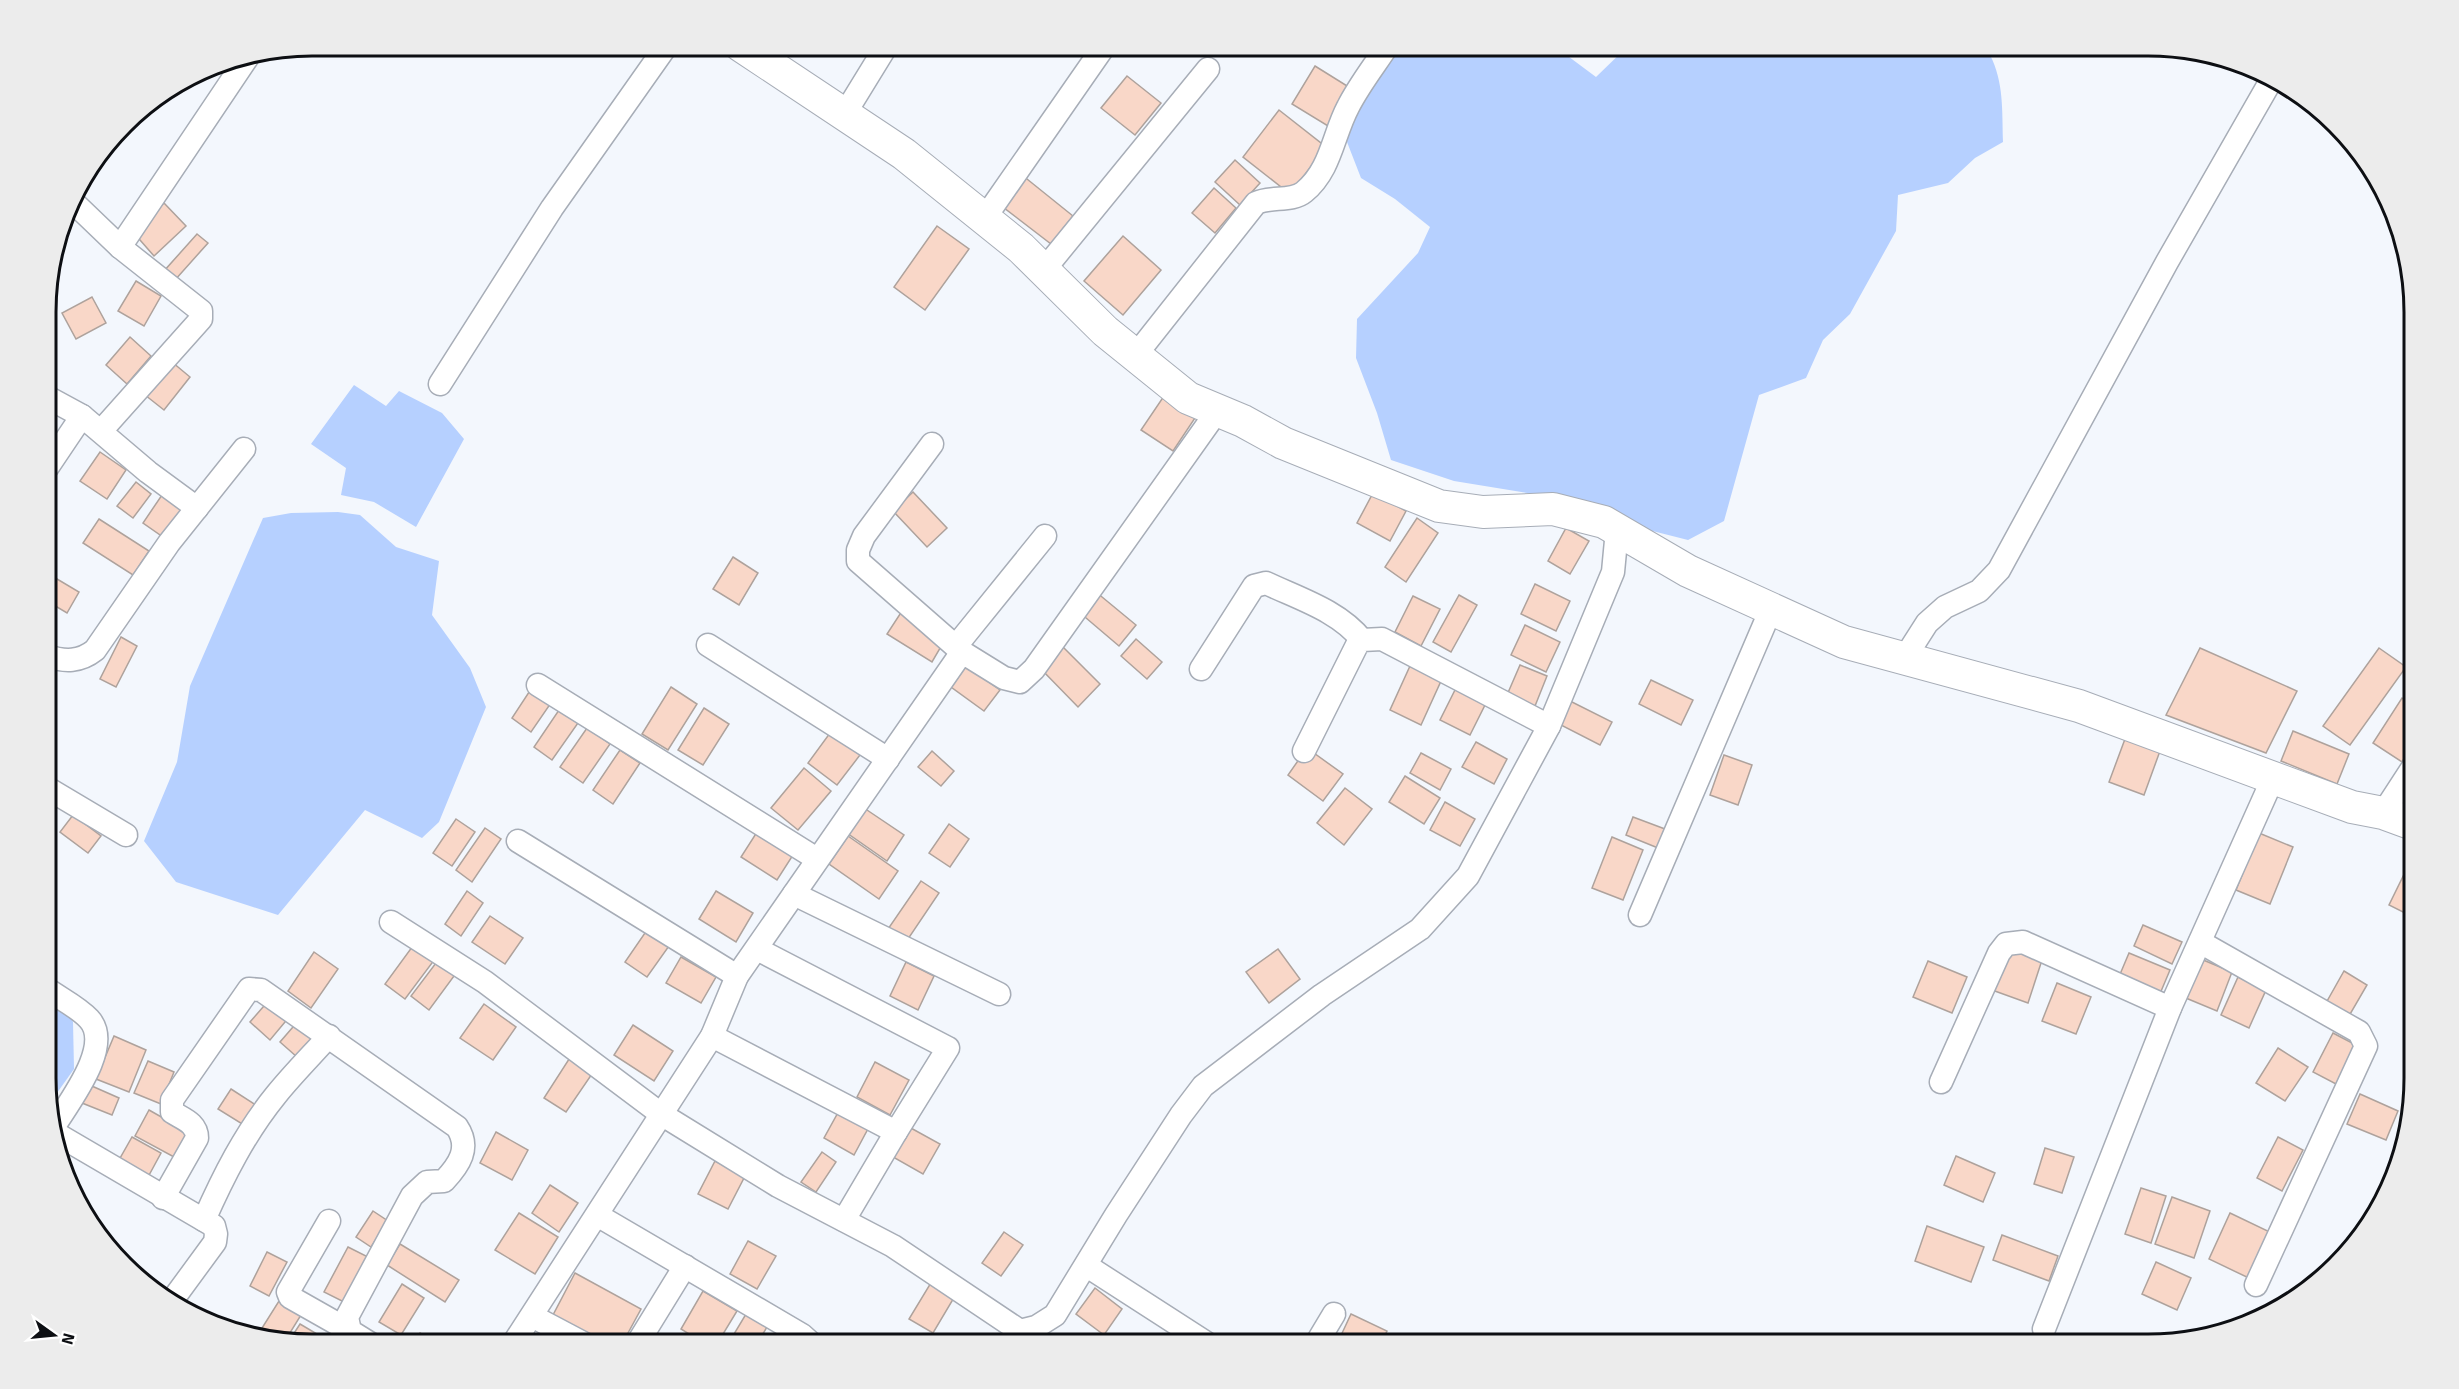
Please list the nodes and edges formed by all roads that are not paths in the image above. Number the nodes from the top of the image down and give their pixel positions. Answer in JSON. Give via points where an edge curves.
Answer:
{"nodes":[{"id":1,"x":659,"y":56,"type":"edge"},
{"id":2,"x":757,"y":56,"type":"edge"},
{"id":3,"x":880,"y":56,"type":"edge"},
{"id":4,"x":1097,"y":56,"type":"edge"},
{"id":5,"x":1381,"y":56,"type":"edge"},
{"id":6,"x":242,"y":65,"type":"edge"},
{"id":7,"x":1208,"y":69,"type":"dead end"},
{"id":8,"x":2268,"y":86,"type":"edge"},
{"id":9,"x":844,"y":114,"type":"junction"},
{"id":10,"x":78,"y":207,"type":"edge"},
{"id":11,"x":984,"y":219,"type":"junction"},
{"id":12,"x":120,"y":246,"type":"junction"},
{"id":13,"x":1044,"y":271,"type":"junction"},
{"id":14,"x":1135,"y":356,"type":"junction"},
{"id":15,"x":440,"y":384,"type":"dead end"},
{"id":16,"x":56,"y":402,"type":"edge"},
{"id":17,"x":1218,"y":410,"type":"junction"},
{"id":18,"x":82,"y":416,"type":"junction"},
{"id":19,"x":101,"y":431,"type":"junction"},
{"id":20,"x":932,"y":444,"type":"dead end"},
{"id":21,"x":244,"y":449,"type":"dead end"},
{"id":22,"x":56,"y":455,"type":"edge"},
{"id":23,"x":197,"y":508,"type":"junction"},
{"id":24,"x":1617,"y":530,"type":"junction"},
{"id":25,"x":1045,"y":536,"type":"dead end"},
{"id":26,"x":1771,"y":609,"type":"junction"},
{"id":27,"x":1362,"y":640,"type":"junction"},
{"id":28,"x":708,"y":645,"type":"dead end"},
{"id":29,"x":959,"y":649,"type":"junction"},
{"id":30,"x":56,"y":658,"type":"edge"},
{"id":31,"x":1904,"y":659,"type":"junction"},
{"id":32,"x":1201,"y":669,"type":"dead end"},
{"id":33,"x":537,"y":685,"type":"dead end"},
{"id":34,"x":1549,"y":726,"type":"junction"},
{"id":35,"x":1304,"y":751,"type":"dead end"},
{"id":36,"x":888,"y":759,"type":"junction"},
{"id":37,"x":2274,"y":776,"type":"junction"},
{"id":38,"x":2404,"y":782,"type":"edge"},
{"id":39,"x":56,"y":793,"type":"edge"},
{"id":40,"x":2383,"y":813,"type":"junction"},
{"id":41,"x":2404,"y":820,"type":"edge"},
{"id":42,"x":126,"y":835,"type":"dead end"},
{"id":43,"x":518,"y":841,"type":"dead end"},
{"id":44,"x":817,"y":859,"type":"junction"},
{"id":45,"x":794,"y":894,"type":"junction"},
{"id":46,"x":1640,"y":915,"type":"dead end"},
{"id":47,"x":391,"y":922,"type":"dead end"},
{"id":48,"x":2200,"y":942,"type":"junction"},
{"id":49,"x":757,"y":949,"type":"junction"},
{"id":50,"x":737,"y":976,"type":"junction"},
{"id":51,"x":999,"y":994,"type":"dead end"},
{"id":52,"x":56,"y":995,"type":"edge"},
{"id":53,"x":2170,"y":1008,"type":"junction"},
{"id":54,"x":329,"y":1036,"type":"junction"},
{"id":55,"x":712,"y":1036,"type":"junction"},
{"id":56,"x":1941,"y":1082,"type":"dead end"},
{"id":57,"x":661,"y":1114,"type":"junction"},
{"id":58,"x":59,"y":1118,"type":"edge"},
{"id":59,"x":896,"y":1132,"type":"junction"},
{"id":60,"x":62,"y":1137,"type":"edge"},
{"id":61,"x":164,"y":1198,"type":"junction"},
{"id":62,"x":597,"y":1215,"type":"junction"},
{"id":63,"x":204,"y":1220,"type":"junction"},
{"id":64,"x":844,"y":1220,"type":"junction"},
{"id":65,"x":329,"y":1221,"type":"dead end"},
{"id":66,"x":685,"y":1266,"type":"junction"},
{"id":67,"x":1087,"y":1266,"type":"junction"},
{"id":68,"x":2256,"y":1286,"type":"dead end"},
{"id":69,"x":176,"y":1295,"type":"edge"},
{"id":70,"x":1334,"y":1314,"type":"dead end"},
{"id":71,"x":532,"y":1316,"type":"junction"},
{"id":72,"x":2044,"y":1329,"type":"dead end"},
{"id":73,"x":350,"y":1331,"type":"junction"},
{"id":74,"x":355,"y":1334,"type":"edge"},
{"id":75,"x":520,"y":1334,"type":"edge"},
{"id":76,"x":566,"y":1334,"type":"edge"},
{"id":77,"x":643,"y":1334,"type":"edge"},
{"id":78,"x":800,"y":1334,"type":"edge"},
{"id":79,"x":1192,"y":1334,"type":"edge"},
{"id":80,"x":1322,"y":1334,"type":"edge"}],
"edges":[{"from":1,"to":15,"type":"street","via":[[552,208]]},
{"from":2,"to":9,"type":"street"},
{"from":3,"to":9,"type":"street"},
{"from":4,"to":11,"type":"street"},
{"from":5,"to":14,"type":"street","via":[[1349,105],[1330,158],[1313,182],[1294,197],[1267,198],[1256,203]]},
{"from":6,"to":12,"type":"street"},
{"from":7,"to":13,"type":"street"},
{"from":8,"to":31,"type":"street","via":[[1999,570],[1979,591],[1945,607],[1927,623]]},
{"from":9,"to":11,"type":"street","via":[[904,154]]},
{"from":10,"to":12,"type":"street"},
{"from":11,"to":13,"type":"street"},
{"from":12,"to":19,"type":"street","via":[[198,306],[201,319]]},
{"from":13,"to":14,"type":"street"},
{"from":14,"to":17,"type":"street","via":[[1188,398]]},
{"from":16,"to":18,"type":"street"},
{"from":17,"to":24,"type":"street","via":[[1283,443],[1439,506],[1483,512],[1553,509],[1604,522]]},
{"from":17,"to":29,"type":"street","via":[[1034,669],[1020,682],[1004,678]]},
{"from":18,"to":19,"type":"street"},
{"from":18,"to":22,"type":"street"},
{"from":19,"to":23,"type":"street"},
{"from":20,"to":29,"type":"street","via":[[864,536],[858,561]]},
{"from":21,"to":23,"type":"street"},
{"from":23,"to":30,"type":"street","via":[[95,650],[84,658]]},
{"from":24,"to":26,"type":"street","via":[[1688,571]]},
{"from":24,"to":34,"type":"street","via":[[1613,572]]},
{"from":25,"to":29,"type":"street"},
{"from":26,"to":31,"type":"street","via":[[1844,642]]},
{"from":26,"to":46,"type":"street"},
{"from":27,"to":32,"type":"street","via":[[1339,618],[1266,583],[1254,586]]},
{"from":27,"to":34,"type":"street","via":[[1382,639]]},
{"from":27,"to":35,"type":"street"},
{"from":28,"to":36,"type":"street"},
{"from":29,"to":36,"type":"street"},
{"from":31,"to":37,"type":"street","via":[[2079,706]]},
{"from":33,"to":44,"type":"street"},
{"from":34,"to":67,"type":"street","via":[[1468,876],[1420,929],[1322,995],[1203,1086],[1116,1215]]},
{"from":36,"to":44,"type":"street"},
{"from":37,"to":40,"type":"street","via":[[2352,807]]},
{"from":37,"to":48,"type":"street"},
{"from":38,"to":40,"type":"street"},
{"from":39,"to":42,"type":"street"},
{"from":40,"to":41,"type":"street"},
{"from":43,"to":50,"type":"street"},
{"from":44,"to":45,"type":"street"},
{"from":45,"to":49,"type":"street"},
{"from":45,"to":51,"type":"street"},
{"from":47,"to":57,"type":"street","via":[[485,982]]},
{"from":48,"to":53,"type":"street"},
{"from":48,"to":68,"type":"street","via":[[2359,1032],[2366,1046]]},
{"from":49,"to":50,"type":"street"},
{"from":49,"to":59,"type":"street","via":[[948,1048]]},
{"from":50,"to":55,"type":"street"},
{"from":52,"to":58,"type":"street","via":[[90,1020],[97,1044],[88,1069]]},
{"from":53,"to":56,"type":"street","via":[[2023,942],[2006,944]]},
{"from":53,"to":72,"type":"street"},
{"from":54,"to":61,"type":"street","via":[[261,990],[249,989],[172,1100],[172,1112],[194,1125],[197,1138]]},
{"from":54,"to":63,"type":"street","via":[[275,1095],[247,1136]]},
{"from":54,"to":73,"type":"street","via":[[457,1127],[464,1148],[458,1167],[444,1181],[427,1182],[412,1196],[347,1317]]},
{"from":55,"to":57,"type":"street"},
{"from":55,"to":59,"type":"street"},
{"from":57,"to":62,"type":"street"},
{"from":57,"to":64,"type":"street","via":[[778,1186]]},
{"from":59,"to":64,"type":"street"},
{"from":60,"to":61,"type":"street"},
{"from":61,"to":63,"type":"street"},
{"from":62,"to":66,"type":"street"},
{"from":62,"to":71,"type":"street"},
{"from":63,"to":69,"type":"street","via":[[214,1226],[215,1242]]},
{"from":64,"to":67,"type":"street","via":[[893,1246],[1020,1331],[1036,1327],[1054,1315]]},
{"from":65,"to":73,"type":"street","via":[[288,1292],[290,1297]]},
{"from":66,"to":77,"type":"street"},
{"from":66,"to":78,"type":"street"},
{"from":67,"to":79,"type":"street"},
{"from":70,"to":80,"type":"street"},
{"from":71,"to":75,"type":"street"},
{"from":71,"to":76,"type":"street"},
{"from":73,"to":74,"type":"street"}]}
